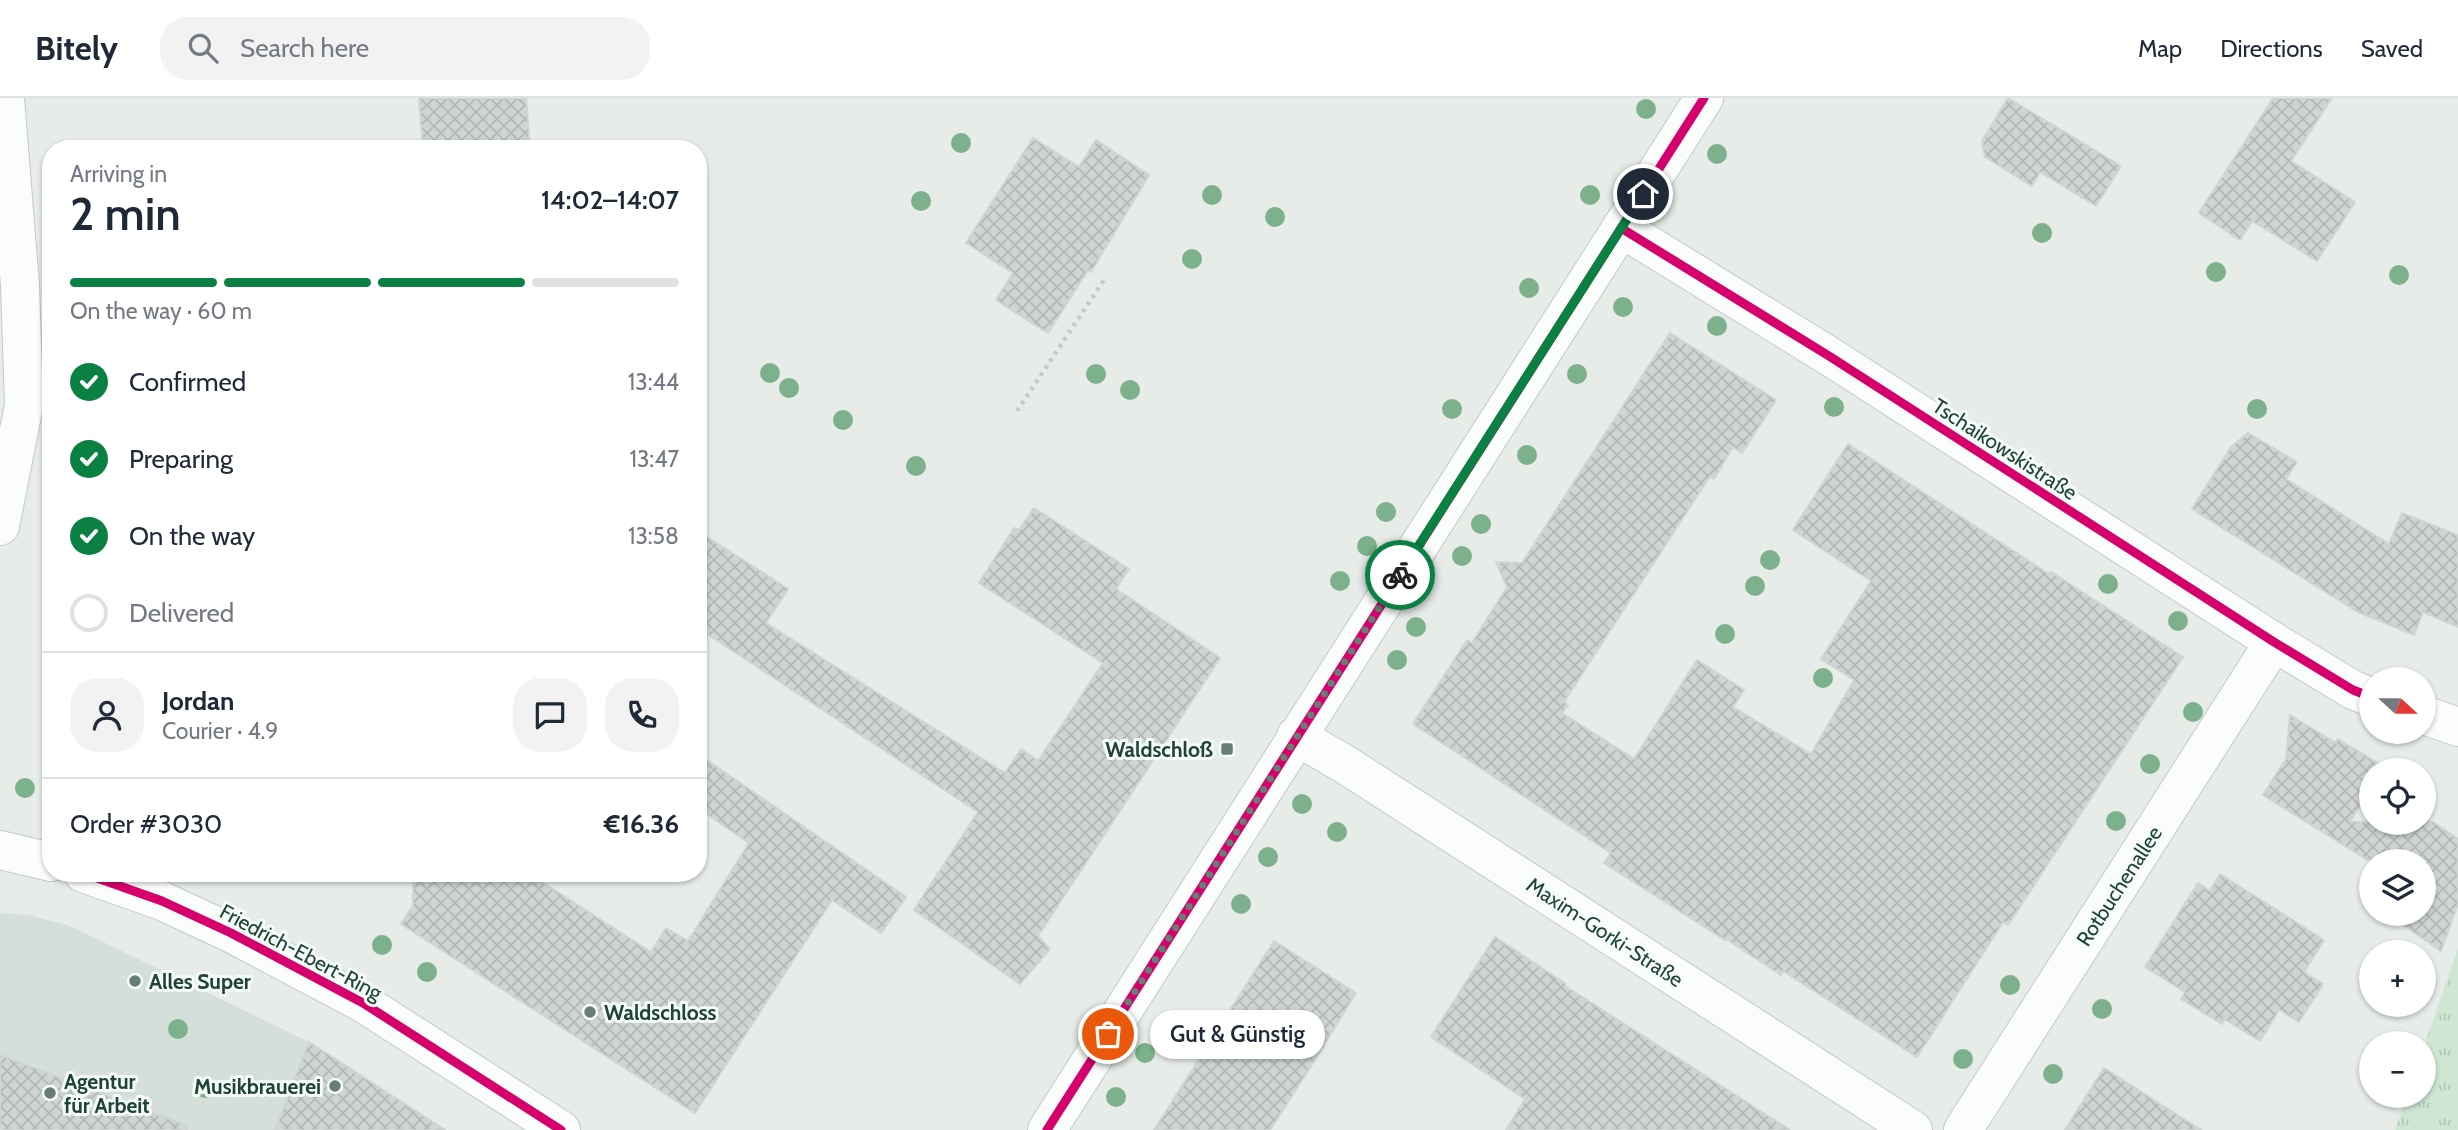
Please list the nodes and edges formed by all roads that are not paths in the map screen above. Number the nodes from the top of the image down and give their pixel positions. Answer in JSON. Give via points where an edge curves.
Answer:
{"nodes":[{"id":1,"x":5,"y":98,"type":"edge"},
{"id":2,"x":1704,"y":98,"type":"edge"},
{"id":3,"x":1621,"y":228,"type":"junction"},
{"id":4,"x":11,"y":335,"type":"edge"},
{"id":5,"x":0,"y":526,"type":"edge"},
{"id":6,"x":2274,"y":642,"type":"junction"},
{"id":7,"x":2359,"y":692,"type":"edge"},
{"id":8,"x":2436,"y":719,"type":"edge"},
{"id":9,"x":2458,"y":727,"type":"edge"},
{"id":10,"x":1296,"y":736,"type":"junction"},
{"id":11,"x":0,"y":850,"type":"edge"},
{"id":12,"x":42,"y":860,"type":"edge"},
{"id":13,"x":108,"y":882,"type":"edge"},
{"id":14,"x":562,"y":1130,"type":"edge"},
{"id":15,"x":1047,"y":1130,"type":"edge"},
{"id":16,"x":1913,"y":1130,"type":"edge"},
{"id":17,"x":1963,"y":1130,"type":"edge"}],
"edges":[{"from":1,"to":4,"type":"street"},
{"from":2,"to":3,"type":"street"},
{"from":3,"to":6,"type":"street","name":"Tschaikowskistraße"},
{"from":3,"to":10,"type":"street"},
{"from":4,"to":5,"type":"street","via":[[24,405]]},
{"from":6,"to":7,"type":"street","name":"Tschaikowskistraße"},
{"from":6,"to":17,"type":"street","name":"Rotbuchenallee"},
{"from":8,"to":9,"type":"street"},
{"from":10,"to":15,"type":"street"},
{"from":10,"to":16,"type":"street","name":"Maxim-Gorki-Straße"},
{"from":11,"to":12,"type":"street"},
{"from":13,"to":14,"type":"street","name":"Friedrich-Ebert-Ring","via":[[231,933],[363,1003]]}]}
